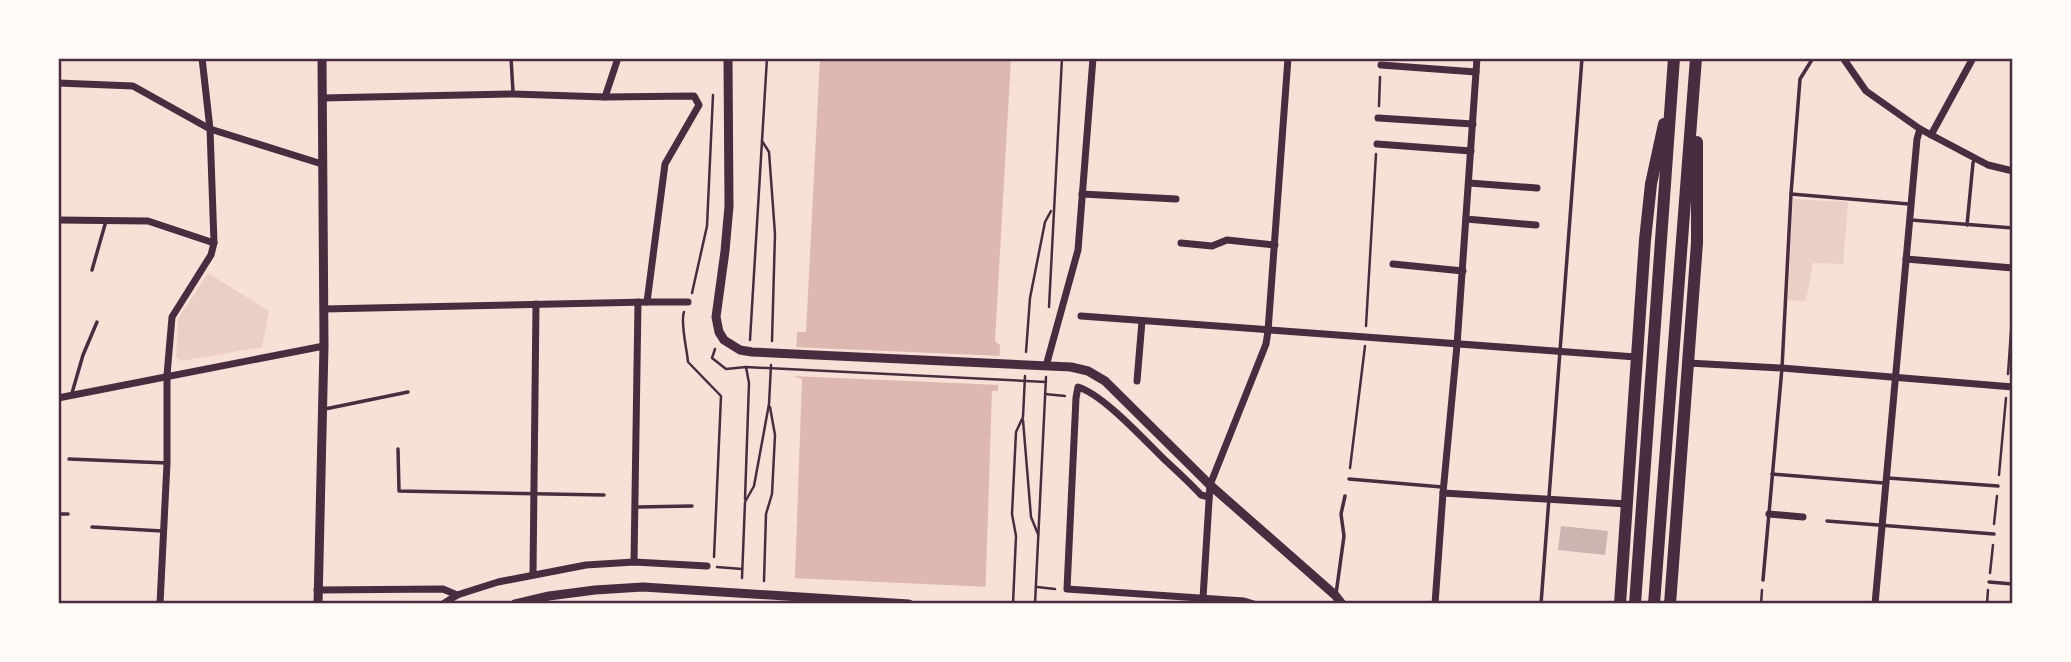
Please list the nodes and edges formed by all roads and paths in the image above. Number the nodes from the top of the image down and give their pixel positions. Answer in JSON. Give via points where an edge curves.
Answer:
{"nodes":[{"id":1,"x":202,"y":58,"type":"edge"},
{"id":2,"x":322,"y":58,"type":"edge"},
{"id":3,"x":511,"y":58,"type":"edge"},
{"id":4,"x":618,"y":58,"type":"edge"},
{"id":5,"x":728,"y":58,"type":"edge"},
{"id":6,"x":767,"y":58,"type":"edge"},
{"id":7,"x":1062,"y":58,"type":"edge"},
{"id":8,"x":1093,"y":58,"type":"edge"},
{"id":9,"x":1288,"y":58,"type":"edge"},
{"id":10,"x":1477,"y":58,"type":"edge"},
{"id":11,"x":1582,"y":58,"type":"edge"},
{"id":12,"x":1674,"y":58,"type":"edge"},
{"id":13,"x":1696,"y":58,"type":"edge"},
{"id":14,"x":1813,"y":58,"type":"edge"},
{"id":15,"x":1843,"y":58,"type":"edge"},
{"id":16,"x":1973,"y":58,"type":"edge"},
{"id":17,"x":1381,"y":65,"type":"joint"},
{"id":18,"x":1476,"y":72,"type":"junction"},
{"id":19,"x":58,"y":83,"type":"edge"},
{"id":20,"x":513,"y":94,"type":"junction"},
{"id":21,"x":605,"y":97,"type":"junction"},
{"id":22,"x":322,"y":98,"type":"junction"},
{"id":23,"x":1693,"y":99,"type":"junction"},
{"id":24,"x":1671,"y":100,"type":"junction"},
{"id":25,"x":1378,"y":118,"type":"joint"},
{"id":26,"x":1473,"y":124,"type":"junction"},
{"id":27,"x":210,"y":129,"type":"junction"},
{"id":28,"x":1920,"y":129,"type":"junction"},
{"id":29,"x":1931,"y":135,"type":"junction"},
{"id":30,"x":1377,"y":144,"type":"joint"},
{"id":31,"x":1471,"y":151,"type":"junction"},
{"id":32,"x":1975,"y":158,"type":"junction"},
{"id":33,"x":321,"y":164,"type":"junction"},
{"id":34,"x":2013,"y":171,"type":"edge"},
{"id":35,"x":1469,"y":183,"type":"junction"},
{"id":36,"x":1536,"y":188,"type":"dead end"},
{"id":37,"x":1082,"y":194,"type":"junction"},
{"id":38,"x":1791,"y":194,"type":"junction"},
{"id":39,"x":1176,"y":199,"type":"dead end"},
{"id":40,"x":1911,"y":204,"type":"junction"},
{"id":41,"x":1053,"y":208,"type":"junction"},
{"id":42,"x":1466,"y":219,"type":"junction"},
{"id":43,"x":58,"y":220,"type":"edge"},
{"id":44,"x":106,"y":220,"type":"junction"},
{"id":45,"x":1910,"y":220,"type":"junction"},
{"id":46,"x":1536,"y":225,"type":"dead end"},
{"id":47,"x":1967,"y":225,"type":"junction"},
{"id":48,"x":2013,"y":228,"type":"edge"},
{"id":49,"x":214,"y":243,"type":"junction"},
{"id":50,"x":1181,"y":243,"type":"dead end"},
{"id":51,"x":1275,"y":245,"type":"junction"},
{"id":52,"x":1906,"y":259,"type":"junction"},
{"id":53,"x":1393,"y":264,"type":"dead end"},
{"id":54,"x":2013,"y":268,"type":"edge"},
{"id":55,"x":92,"y":270,"type":"dead end"},
{"id":56,"x":1463,"y":271,"type":"junction"},
{"id":57,"x":638,"y":302,"type":"junction"},
{"id":58,"x":647,"y":302,"type":"junction"},
{"id":59,"x":688,"y":302,"type":"dead end"},
{"id":60,"x":2013,"y":302,"type":"edge"},
{"id":61,"x":536,"y":304,"type":"junction"},
{"id":62,"x":324,"y":309,"type":"junction"},
{"id":63,"x":1049,"y":309,"type":"dead end"},
{"id":64,"x":1081,"y":316,"type":"dead end"},
{"id":65,"x":1142,"y":321,"type":"junction"},
{"id":66,"x":97,"y":322,"type":"dead end"},
{"id":67,"x":1268,"y":331,"type":"junction"},
{"id":68,"x":719,"y":332,"type":"junction"},
{"id":69,"x":1366,"y":339,"type":"junction"},
{"id":70,"x":750,"y":340,"type":"dead end"},
{"id":71,"x":1457,"y":345,"type":"junction"},
{"id":72,"x":324,"y":346,"type":"junction"},
{"id":73,"x":1560,"y":353,"type":"junction"},
{"id":74,"x":1636,"y":357,"type":"junction"},
{"id":75,"x":1688,"y":363,"type":"junction"},
{"id":76,"x":1029,"y":365,"type":"junction"},
{"id":77,"x":1046,"y":366,"type":"junction"},
{"id":78,"x":746,"y":367,"type":"junction"},
{"id":79,"x":1782,"y":368,"type":"junction"},
{"id":80,"x":167,"y":376,"type":"junction"},
{"id":81,"x":1025,"y":377,"type":"dead end"},
{"id":82,"x":1896,"y":377,"type":"junction"},
{"id":83,"x":1137,"y":381,"type":"dead end"},
{"id":84,"x":1045,"y":382,"type":"junction"},
{"id":85,"x":2010,"y":386,"type":"edge"},
{"id":86,"x":408,"y":392,"type":"dead end"},
{"id":87,"x":1045,"y":394,"type":"junction"},
{"id":88,"x":71,"y":395,"type":"junction"},
{"id":89,"x":1076,"y":397,"type":"junction"},
{"id":90,"x":58,"y":398,"type":"edge"},
{"id":91,"x":769,"y":404,"type":"dead end"},
{"id":92,"x":322,"y":409,"type":"junction"},
{"id":93,"x":1023,"y":416,"type":"junction"},
{"id":94,"x":398,"y":449,"type":"dead end"},
{"id":95,"x":68,"y":459,"type":"dead end"},
{"id":96,"x":167,"y":463,"type":"junction"},
{"id":97,"x":1772,"y":474,"type":"junction"},
{"id":98,"x":1349,"y":479,"type":"joint"},
{"id":99,"x":1886,"y":480,"type":"junction"},
{"id":100,"x":1210,"y":485,"type":"junction"},
{"id":101,"x":1998,"y":486,"type":"junction"},
{"id":102,"x":1444,"y":490,"type":"junction"},
{"id":103,"x":533,"y":494,"type":"junction"},
{"id":104,"x":604,"y":495,"type":"dead end"},
{"id":105,"x":1345,"y":496,"type":"dead end"},
{"id":106,"x":1209,"y":497,"type":"junction"},
{"id":107,"x":1548,"y":499,"type":"junction"},
{"id":108,"x":745,"y":502,"type":"dead end"},
{"id":109,"x":1627,"y":504,"type":"junction"},
{"id":110,"x":692,"y":506,"type":"dead end"},
{"id":111,"x":634,"y":507,"type":"junction"},
{"id":112,"x":58,"y":514,"type":"edge"},
{"id":113,"x":68,"y":514,"type":"dead end"},
{"id":114,"x":1769,"y":514,"type":"junction"},
{"id":115,"x":1803,"y":517,"type":"dead end"},
{"id":116,"x":1827,"y":521,"type":"dead end"},
{"id":117,"x":1882,"y":526,"type":"junction"},
{"id":118,"x":92,"y":527,"type":"dead end"},
{"id":119,"x":164,"y":531,"type":"junction"},
{"id":120,"x":1994,"y":534,"type":"junction"},
{"id":121,"x":1038,"y":536,"type":"junction"},
{"id":122,"x":634,"y":562,"type":"junction"},
{"id":123,"x":710,"y":567,"type":"joint"},
{"id":124,"x":742,"y":569,"type":"dead end"},
{"id":125,"x":533,"y":574,"type":"junction"},
{"id":126,"x":1067,"y":579,"type":"junction"},
{"id":127,"x":1763,"y":580,"type":"joint"},
{"id":128,"x":1989,"y":582,"type":"junction"},
{"id":129,"x":2013,"y":584,"type":"edge"},
{"id":130,"x":1035,"y":587,"type":"junction"},
{"id":131,"x":317,"y":590,"type":"junction"},
{"id":132,"x":763,"y":592,"type":"dead end"},
{"id":133,"x":457,"y":595,"type":"junction"},
{"id":134,"x":1335,"y":595,"type":"junction"},
{"id":135,"x":1203,"y":598,"type":"junction"},
{"id":136,"x":160,"y":604,"type":"edge"},
{"id":137,"x":318,"y":604,"type":"edge"},
{"id":138,"x":443,"y":604,"type":"edge"},
{"id":139,"x":515,"y":604,"type":"edge"},
{"id":140,"x":909,"y":604,"type":"edge"},
{"id":141,"x":1013,"y":604,"type":"edge"},
{"id":142,"x":1035,"y":604,"type":"edge"},
{"id":143,"x":1254,"y":604,"type":"edge"},
{"id":144,"x":1342,"y":604,"type":"edge"},
{"id":145,"x":1435,"y":604,"type":"edge"},
{"id":146,"x":1541,"y":604,"type":"edge"},
{"id":147,"x":1620,"y":604,"type":"edge"},
{"id":148,"x":1635,"y":604,"type":"edge"},
{"id":149,"x":1654,"y":604,"type":"edge"},
{"id":150,"x":1670,"y":604,"type":"edge"},
{"id":151,"x":1761,"y":604,"type":"edge"},
{"id":152,"x":1875,"y":604,"type":"edge"},
{"id":153,"x":1987,"y":604,"type":"edge"}],
"edges":[{"from":1,"to":27,"type":"street"},
{"from":2,"to":22,"type":"street"},
{"from":3,"to":20,"type":"lane"},
{"from":4,"to":21,"type":"street"},
{"from":5,"to":68,"type":"street","via":[[729,206],[716,307]]},
{"from":6,"to":70,"type":"path"},
{"from":7,"to":41,"type":"path"},
{"from":8,"to":37,"type":"street"},
{"from":9,"to":51,"type":"street"},
{"from":10,"to":18,"type":"street"},
{"from":11,"to":73,"type":"lane"},
{"from":12,"to":24,"type":"main road"},
{"from":13,"to":23,"type":"main road"},
{"from":14,"to":38,"type":"lane","via":[[1800,79]]},
{"from":15,"to":28,"type":"street","via":[[1866,91]]},
{"from":16,"to":29,"type":"street"},
{"from":17,"to":18,"type":"street"},
{"from":17,"to":25,"type":"path"},
{"from":18,"to":26,"type":"street"},
{"from":19,"to":27,"type":"street","via":[[133,86]]},
{"from":20,"to":21,"type":"street"},
{"from":20,"to":22,"type":"street"},
{"from":21,"to":58,"type":"street","via":[[694,96],[699,105],[665,164]]},
{"from":22,"to":33,"type":"street"},
{"from":23,"to":75,"type":"main road","via":[[1697,243]]},
{"from":23,"to":149,"type":"main road"},
{"from":24,"to":74,"type":"main road","via":[[1651,184]]},
{"from":24,"to":148,"type":"main road"},
{"from":25,"to":26,"type":"street"},
{"from":26,"to":31,"type":"street"},
{"from":27,"to":33,"type":"street"},
{"from":27,"to":49,"type":"street"},
{"from":28,"to":29,"type":"street"},
{"from":28,"to":40,"type":"street"},
{"from":29,"to":32,"type":"street"},
{"from":30,"to":31,"type":"street"},
{"from":30,"to":69,"type":"path"},
{"from":31,"to":35,"type":"street"},
{"from":32,"to":34,"type":"street"},
{"from":32,"to":47,"type":"lane"},
{"from":33,"to":62,"type":"street"},
{"from":35,"to":36,"type":"street"},
{"from":35,"to":42,"type":"street"},
{"from":37,"to":39,"type":"street"},
{"from":37,"to":77,"type":"street","via":[[1078,250]]},
{"from":38,"to":40,"type":"lane"},
{"from":38,"to":79,"type":"lane"},
{"from":40,"to":45,"type":"street"},
{"from":41,"to":63,"type":"path"},
{"from":41,"to":76,"type":"path","via":[[1045,222],[1030,298]]},
{"from":42,"to":46,"type":"street"},
{"from":42,"to":56,"type":"street"},
{"from":43,"to":44,"type":"street"},
{"from":44,"to":49,"type":"street","via":[[148,221]]},
{"from":44,"to":55,"type":"lane"},
{"from":45,"to":47,"type":"lane"},
{"from":45,"to":52,"type":"street"},
{"from":47,"to":48,"type":"lane"},
{"from":49,"to":80,"type":"street","via":[[172,317]]},
{"from":50,"to":51,"type":"street","via":[[1212,246],[1227,240]]},
{"from":51,"to":67,"type":"street"},
{"from":52,"to":54,"type":"street"},
{"from":52,"to":82,"type":"street"},
{"from":53,"to":56,"type":"street"},
{"from":56,"to":71,"type":"street"},
{"from":57,"to":58,"type":"street"},
{"from":57,"to":61,"type":"street"},
{"from":57,"to":111,"type":"street"},
{"from":58,"to":59,"type":"street"},
{"from":60,"to":85,"type":"path"},
{"from":61,"to":62,"type":"street"},
{"from":61,"to":103,"type":"street"},
{"from":62,"to":72,"type":"street"},
{"from":64,"to":65,"type":"street"},
{"from":65,"to":67,"type":"street"},
{"from":65,"to":83,"type":"street"},
{"from":66,"to":88,"type":"lane"},
{"from":67,"to":69,"type":"street"},
{"from":67,"to":100,"type":"street"},
{"from":68,"to":76,"type":"street","via":[[731,345],[752,352]]},
{"from":68,"to":78,"type":"path","via":[[712,358],[726,369]]},
{"from":69,"to":71,"type":"street"},
{"from":69,"to":98,"type":"path"},
{"from":71,"to":73,"type":"street"},
{"from":71,"to":102,"type":"street"},
{"from":72,"to":80,"type":"street"},
{"from":72,"to":92,"type":"street"},
{"from":73,"to":74,"type":"street"},
{"from":73,"to":107,"type":"lane"},
{"from":74,"to":109,"type":"main road"},
{"from":75,"to":79,"type":"street"},
{"from":75,"to":150,"type":"main road"},
{"from":76,"to":77,"type":"street"},
{"from":77,"to":84,"type":"path"},
{"from":77,"to":100,"type":"street","via":[[1088,371],[1105,381]]},
{"from":78,"to":84,"type":"path"},
{"from":78,"to":108,"type":"path"},
{"from":79,"to":82,"type":"street"},
{"from":79,"to":97,"type":"lane"},
{"from":80,"to":88,"type":"street"},
{"from":80,"to":96,"type":"street"},
{"from":81,"to":93,"type":"path"},
{"from":82,"to":85,"type":"street"},
{"from":82,"to":99,"type":"street"},
{"from":84,"to":87,"type":"path"},
{"from":85,"to":101,"type":"path"},
{"from":86,"to":92,"type":"lane"},
{"from":87,"to":89,"type":"path"},
{"from":87,"to":121,"type":"path"},
{"from":88,"to":90,"type":"street"},
{"from":89,"to":106,"type":"street","via":[[1078,387],[1087,390],[1201,495]]},
{"from":89,"to":126,"type":"street"},
{"from":91,"to":132,"type":"path","via":[[775,435]]},
{"from":92,"to":131,"type":"street"},
{"from":93,"to":121,"type":"path","via":[[1031,517]]},
{"from":93,"to":141,"type":"path","via":[[1016,432]]},
{"from":94,"to":103,"type":"lane","via":[[399,491]]},
{"from":95,"to":96,"type":"lane"},
{"from":96,"to":119,"type":"street"},
{"from":97,"to":99,"type":"lane"},
{"from":97,"to":114,"type":"lane"},
{"from":98,"to":102,"type":"lane"},
{"from":99,"to":101,"type":"lane"},
{"from":99,"to":117,"type":"street"},
{"from":100,"to":106,"type":"street"},
{"from":100,"to":134,"type":"street"},
{"from":101,"to":120,"type":"path"},
{"from":102,"to":107,"type":"street"},
{"from":102,"to":145,"type":"street"},
{"from":103,"to":104,"type":"lane"},
{"from":103,"to":125,"type":"street"},
{"from":105,"to":134,"type":"lane"},
{"from":106,"to":135,"type":"street"},
{"from":107,"to":109,"type":"street"},
{"from":107,"to":146,"type":"lane"},
{"from":109,"to":147,"type":"main road"},
{"from":110,"to":111,"type":"lane"},
{"from":111,"to":122,"type":"street"},
{"from":112,"to":113,"type":"lane"},
{"from":114,"to":115,"type":"street"},
{"from":114,"to":127,"type":"lane"},
{"from":116,"to":117,"type":"lane"},
{"from":117,"to":120,"type":"lane"},
{"from":117,"to":152,"type":"street"},
{"from":118,"to":119,"type":"lane"},
{"from":119,"to":136,"type":"street"},
{"from":120,"to":128,"type":"path"},
{"from":121,"to":130,"type":"path"},
{"from":122,"to":123,"type":"street"},
{"from":122,"to":125,"type":"street"},
{"from":123,"to":124,"type":"path"},
{"from":125,"to":133,"type":"street"},
{"from":126,"to":130,"type":"path","via":[[1060,579],[1059,589]]},
{"from":126,"to":135,"type":"street","via":[[1067,589]]},
{"from":127,"to":151,"type":"path"},
{"from":128,"to":129,"type":"lane"},
{"from":128,"to":153,"type":"path"},
{"from":130,"to":142,"type":"path"},
{"from":131,"to":133,"type":"street","via":[[443,589]]},
{"from":131,"to":137,"type":"street"},
{"from":133,"to":138,"type":"street"},
{"from":134,"to":144,"type":"street"},
{"from":135,"to":143,"type":"street"},
{"from":139,"to":140,"type":"street","via":[[643,587]]}]}
